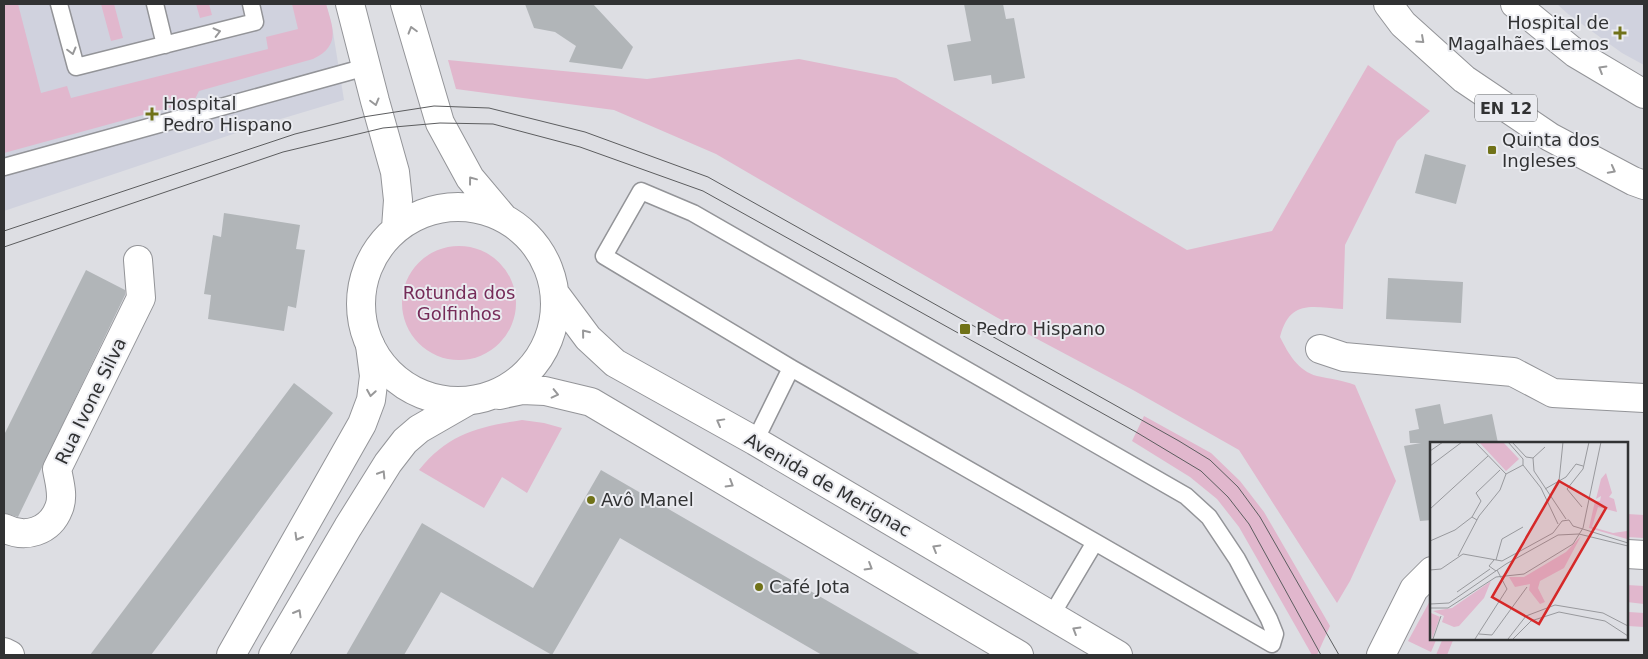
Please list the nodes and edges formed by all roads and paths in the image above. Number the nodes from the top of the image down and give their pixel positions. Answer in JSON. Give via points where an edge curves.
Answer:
{"nodes":[{"id":1,"x":59,"y":4,"type":"edge"},
{"id":2,"x":155,"y":4,"type":"edge"},
{"id":3,"x":251,"y":4,"type":"edge"},
{"id":4,"x":350,"y":4,"type":"edge"},
{"id":5,"x":404,"y":4,"type":"edge"},
{"id":6,"x":1388,"y":4,"type":"edge"},
{"id":7,"x":1515,"y":4,"type":"edge"},
{"id":8,"x":165,"y":45,"type":"junction"},
{"id":9,"x":366,"y":67,"type":"junction"},
{"id":10,"x":1644,"y":94,"type":"edge"},
{"id":11,"x":4,"y":167,"type":"edge"},
{"id":12,"x":1644,"y":185,"type":"edge"},
{"id":13,"x":503,"y":217,"type":"junction"},
{"id":14,"x":396,"y":228,"type":"junction"},
{"id":15,"x":138,"y":260,"type":"dead end"},
{"id":16,"x":556,"y":294,"type":"junction"},
{"id":17,"x":370,"y":345,"type":"junction"},
{"id":18,"x":1320,"y":349,"type":"dead end"},
{"id":19,"x":792,"y":368,"type":"junction"},
{"id":20,"x":1644,"y":398,"type":"edge"},
{"id":21,"x":478,"y":399,"type":"junction"},
{"id":22,"x":755,"y":441,"type":"junction"},
{"id":23,"x":4,"y":528,"type":"edge"},
{"id":24,"x":1095,"y":542,"type":"junction"},
{"id":25,"x":1628,"y":554,"type":"edge"},
{"id":26,"x":1644,"y":555,"type":"edge"},
{"id":27,"x":1430,"y":573,"type":"edge"},
{"id":28,"x":1052,"y":616,"type":"junction"},
{"id":29,"x":4,"y":652,"type":"edge"},
{"id":30,"x":10,"y":655,"type":"edge"},
{"id":31,"x":230,"y":655,"type":"edge"},
{"id":32,"x":274,"y":655,"type":"edge"},
{"id":33,"x":1019,"y":655,"type":"edge"},
{"id":34,"x":1118,"y":655,"type":"edge"},
{"id":35,"x":1381,"y":655,"type":"edge"}],
"edges":[{"from":1,"to":8,"type":"lane","one_way":true,"via":[[76,67]]},
{"from":2,"to":8,"type":"lane"},
{"from":8,"to":3,"type":"lane","one_way":true,"via":[[255,22]]},
{"from":4,"to":9,"type":"main road"},
{"from":13,"to":5,"type":"main road","one_way":true,"via":[[470,178],[440,123]]},
{"from":6,"to":12,"type":"main road","number":"EN 12","one_way":true,"via":[[1403,24],[1464,79],[1550,137]]},
{"from":10,"to":7,"type":"main road","one_way":true,"via":[[1576,53]]},
{"from":9,"to":11,"type":"lane"},
{"from":9,"to":14,"type":"main road","one_way":true,"via":[[395,172]]},
{"from":13,"to":14,"type":"main road","via":[[477,208],[449,206],[421,213]]},
{"from":13,"to":16,"type":"main road","via":[[529,236],[547,263]]},
{"from":14,"to":17,"type":"main road","via":[[375,252],[364,282],[360,313]]},
{"from":15,"to":23,"type":"main road","name":"Rua Ivone Silva","via":[[141,298],[57,469],[61,488],[60,508],[50,523],[39,530],[27,534]]},
{"from":16,"to":21,"type":"main road","via":[[554,327],[541,357],[519,381]]},
{"from":22,"to":16,"type":"main road","name":"Avenida de Merignac","one_way":true,"via":[[615,363],[588,338]]},
{"from":17,"to":21,"type":"main road","via":[[386,370],[410,388],[437,399]]},
{"from":17,"to":31,"type":"main road","one_way":true,"via":[[374,376],[371,400],[362,424]]},
{"from":18,"to":20,"type":"main road","via":[[1344,357],[1513,372],[1553,393]]},
{"from":19,"to":22,"type":"lane"},
{"from":19,"to":24,"type":"lane"},
{"from":19,"to":24,"type":"lane","via":[[604,256],[641,191],[693,214],[1186,496],[1209,517],[1237,559],[1269,619],[1275,634],[1272,644]]},
{"from":32,"to":21,"type":"main road","one_way":true,"via":[[348,527],[405,441],[419,429]]},
{"from":21,"to":33,"type":"main road","one_way":true,"via":[[522,390],[591,402]]},
{"from":28,"to":22,"type":"main road","name":"Avenida de Merignac","one_way":true},
{"from":24,"to":28,"type":"lane"},
{"from":25,"to":26,"type":"main road"},
{"from":27,"to":35,"type":"main road","via":[[1414,589]]},
{"from":34,"to":28,"type":"main road","name":"Avenida de Merignac","one_way":true},
{"from":29,"to":30,"type":"main road"}]}
